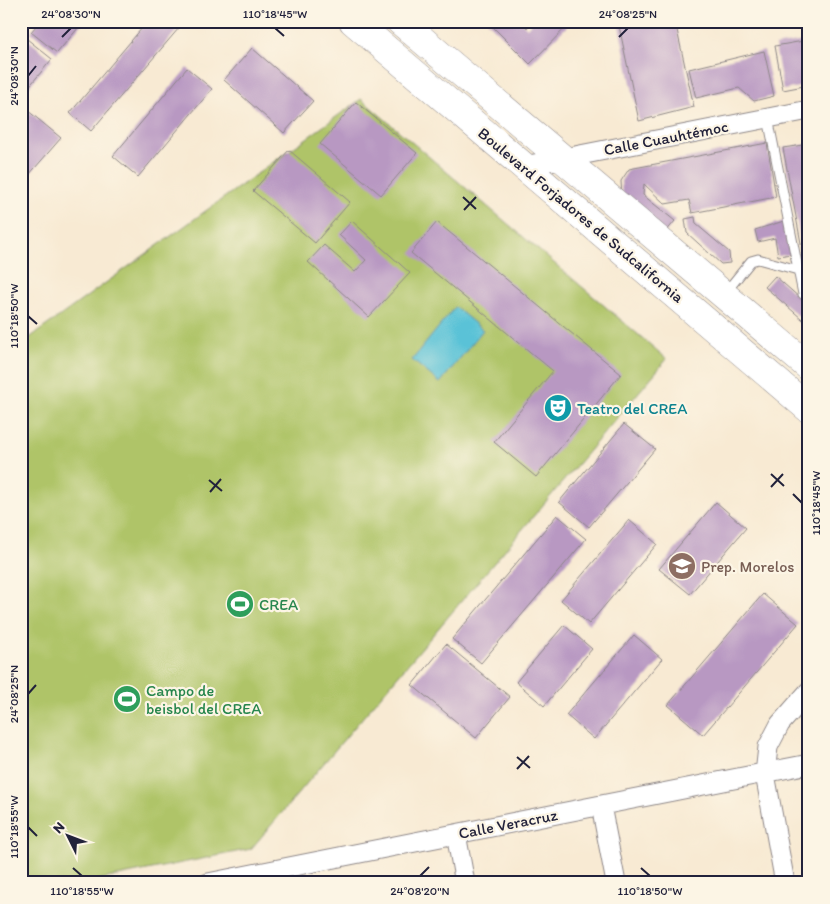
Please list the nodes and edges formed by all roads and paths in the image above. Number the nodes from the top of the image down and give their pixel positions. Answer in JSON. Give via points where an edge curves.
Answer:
{"nodes":[{"id":1,"x":353,"y":21,"type":"edge"},
{"id":2,"x":400,"y":21,"type":"edge"},
{"id":3,"x":809,"y":110,"type":"edge"},
{"id":4,"x":768,"y":118,"type":"junction"},
{"id":5,"x":564,"y":158,"type":"junction"},
{"id":6,"x":524,"y":166,"type":"junction"},
{"id":7,"x":798,"y":270,"type":"junction"},
{"id":8,"x":723,"y":295,"type":"junction"},
{"id":9,"x":809,"y":299,"type":"edge"},
{"id":10,"x":809,"y":367,"type":"edge"},
{"id":11,"x":809,"y":409,"type":"edge"},
{"id":12,"x":809,"y":691,"type":"edge"},
{"id":13,"x":809,"y":764,"type":"edge"},
{"id":14,"x":765,"y":774,"type":"junction"},
{"id":15,"x":601,"y":806,"type":"junction"},
{"id":16,"x":456,"y":834,"type":"junction"},
{"id":17,"x":208,"y":883,"type":"edge"},
{"id":18,"x":466,"y":883,"type":"edge"},
{"id":19,"x":616,"y":883,"type":"edge"},
{"id":20,"x":785,"y":883,"type":"edge"}],
"edges":[{"from":1,"to":6,"type":"main road","name":"Boulevard Forjadores de Sudcalifornia"},
{"from":2,"to":5,"type":"main road","name":"Boulevard Forjadores de Sudcalifornia"},
{"from":3,"to":4,"type":"street","name":"Calle Cuauhtémoc"},
{"from":4,"to":5,"type":"street","name":"Calle Cuauhtémoc"},
{"from":4,"to":7,"type":"lane"},
{"from":5,"to":6,"type":"street","name":"Calle Cuauhtémoc"},
{"from":5,"to":8,"type":"main road","name":"Boulevard Forjadores de Sudcalifornia"},
{"from":6,"to":11,"type":"main road","name":"Boulevard Forjadores de Sudcalifornia"},
{"from":7,"to":8,"type":"lane","via":[[758,259],[751,262]]},
{"from":7,"to":9,"type":"lane","via":[[803,294]]},
{"from":8,"to":10,"type":"main road","name":"Boulevard Forjadores de Sudcalifornia"},
{"from":12,"to":14,"type":"street","via":[[780,724],[768,747]]},
{"from":13,"to":14,"type":"street","name":"Calle Veracruz"},
{"from":14,"to":15,"type":"street","name":"Calle Veracruz"},
{"from":14,"to":20,"type":"street"},
{"from":15,"to":16,"type":"street","name":"Calle Veracruz"},
{"from":15,"to":19,"type":"street"},
{"from":16,"to":17,"type":"street","name":"Calle Veracruz"},
{"from":16,"to":18,"type":"street"}]}
